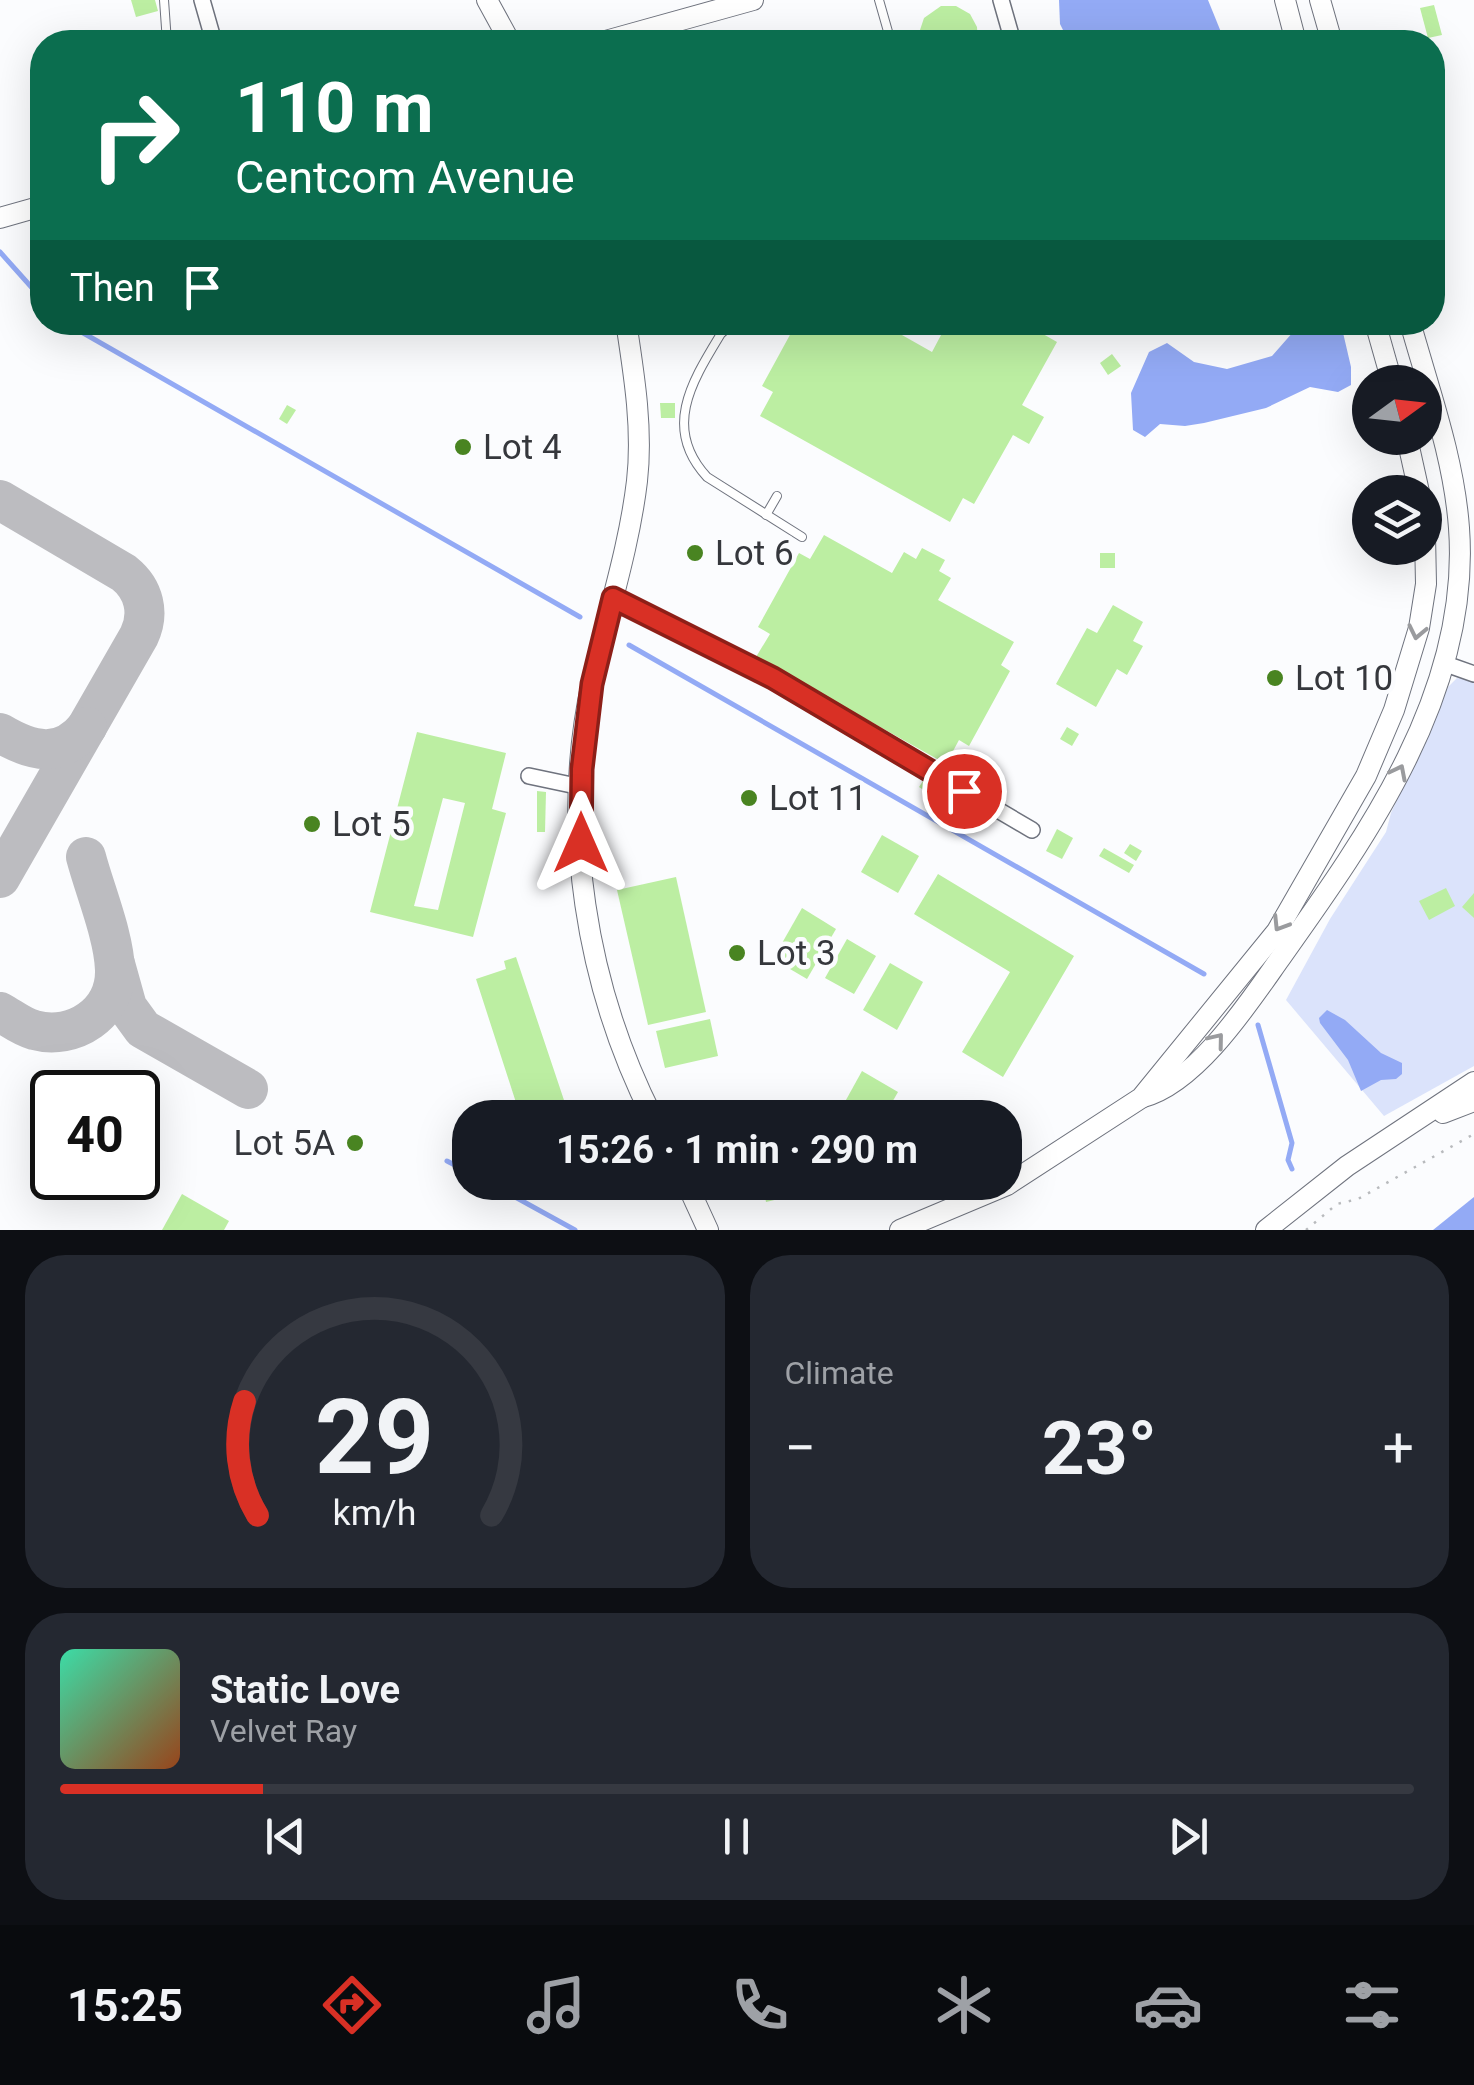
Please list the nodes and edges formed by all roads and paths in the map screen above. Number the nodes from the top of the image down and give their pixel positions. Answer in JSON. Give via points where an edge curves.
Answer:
{"nodes":[{"id":1,"x":164,"y":0,"type":"edge"},
{"id":2,"x":202,"y":0,"type":"edge"},
{"id":3,"x":487,"y":0,"type":"edge"},
{"id":4,"x":879,"y":0,"type":"edge"},
{"id":5,"x":1001,"y":0,"type":"edge"},
{"id":6,"x":1284,"y":0,"type":"edge"},
{"id":7,"x":1320,"y":0,"type":"edge"},
{"id":8,"x":739,"y":2,"type":"edge"},
{"id":9,"x":166,"y":30,"type":"edge"},
{"id":10,"x":211,"y":30,"type":"edge"},
{"id":11,"x":503,"y":30,"type":"edge"},
{"id":12,"x":643,"y":30,"type":"edge"},
{"id":13,"x":888,"y":30,"type":"edge"},
{"id":14,"x":1010,"y":30,"type":"edge"},
{"id":15,"x":1293,"y":30,"type":"edge"},
{"id":16,"x":1329,"y":30,"type":"edge"},
{"id":17,"x":30,"y":209,"type":"edge"},
{"id":18,"x":0,"y":218,"type":"edge"},
{"id":19,"x":628,"y":335,"type":"edge"},
{"id":20,"x":721,"y":335,"type":"edge"},
{"id":21,"x":1379,"y":335,"type":"edge"},
{"id":22,"x":1414,"y":335,"type":"edge"},
{"id":23,"x":1387,"y":365,"type":"edge"},
{"id":24,"x":777,"y":496,"type":"dead end"},
{"id":25,"x":766,"y":515,"type":"junction"},
{"id":26,"x":802,"y":537,"type":"dead end"},
{"id":27,"x":1426,"y":565,"type":"edge"},
{"id":28,"x":613,"y":598,"type":"junction"},
{"id":29,"x":1443,"y":663,"type":"junction"},
{"id":30,"x":1474,"y":674,"type":"edge"},
{"id":31,"x":529,"y":776,"type":"dead end"},
{"id":32,"x":581,"y":788,"type":"junction"},
{"id":33,"x":1032,"y":830,"type":"dead end"},
{"id":34,"x":1474,"y":1082,"type":"edge"},
{"id":35,"x":1142,"y":1098,"type":"junction"},
{"id":36,"x":645,"y":1100,"type":"edge"},
{"id":37,"x":1474,"y":1101,"type":"edge"},
{"id":38,"x":1395,"y":1132,"type":"junction"},
{"id":39,"x":1474,"y":1134,"type":"edge"},
{"id":40,"x":694,"y":1200,"type":"edge"},
{"id":41,"x":708,"y":1230,"type":"edge"},
{"id":42,"x":900,"y":1230,"type":"edge"},
{"id":43,"x":1266,"y":1230,"type":"edge"},
{"id":44,"x":1306,"y":1230,"type":"edge"}],
"edges":[{"from":1,"to":9,"type":"lane"},
{"from":2,"to":10,"type":"street"},
{"from":3,"to":11,"type":"main road"},
{"from":4,"to":13,"type":"lane"},
{"from":5,"to":14,"type":"street"},
{"from":6,"to":15,"type":"main road"},
{"from":7,"to":16,"type":"main road"},
{"from":8,"to":12,"type":"main road"},
{"from":17,"to":18,"type":"main road"},
{"from":19,"to":28,"type":"main road","via":[[637,480]]},
{"from":20,"to":25,"type":"lane","via":[[687,397],[685,440],[706,477]]},
{"from":21,"to":23,"type":"main road"},
{"from":22,"to":29,"type":"main road","via":[[1459,532]]},
{"from":24,"to":25,"type":"lane"},
{"from":25,"to":26,"type":"lane"},
{"from":27,"to":35,"type":"main road","one_way":true,"via":[[1419,628],[1366,776],[1276,932]]},
{"from":28,"to":32,"type":"main road","via":[[592,684]]},
{"from":28,"to":33,"type":"street","via":[[773,678]]},
{"from":29,"to":30,"type":"street"},
{"from":35,"to":29,"type":"main road","one_way":true,"via":[[1163,1092],[1202,1058],[1357,850],[1414,744]]},
{"from":31,"to":32,"type":"street"},
{"from":32,"to":36,"type":"main road","via":[[582,876],[594,953]]},
{"from":34,"to":38,"type":"main road"},
{"from":35,"to":42,"type":"main road","via":[[1007,1185]]},
{"from":37,"to":38,"type":"main road"},
{"from":38,"to":43,"type":"main road"},
{"from":39,"to":44,"type":"path","via":[[1358,1199],[1337,1204]]},
{"from":40,"to":41,"type":"main road"}]}
